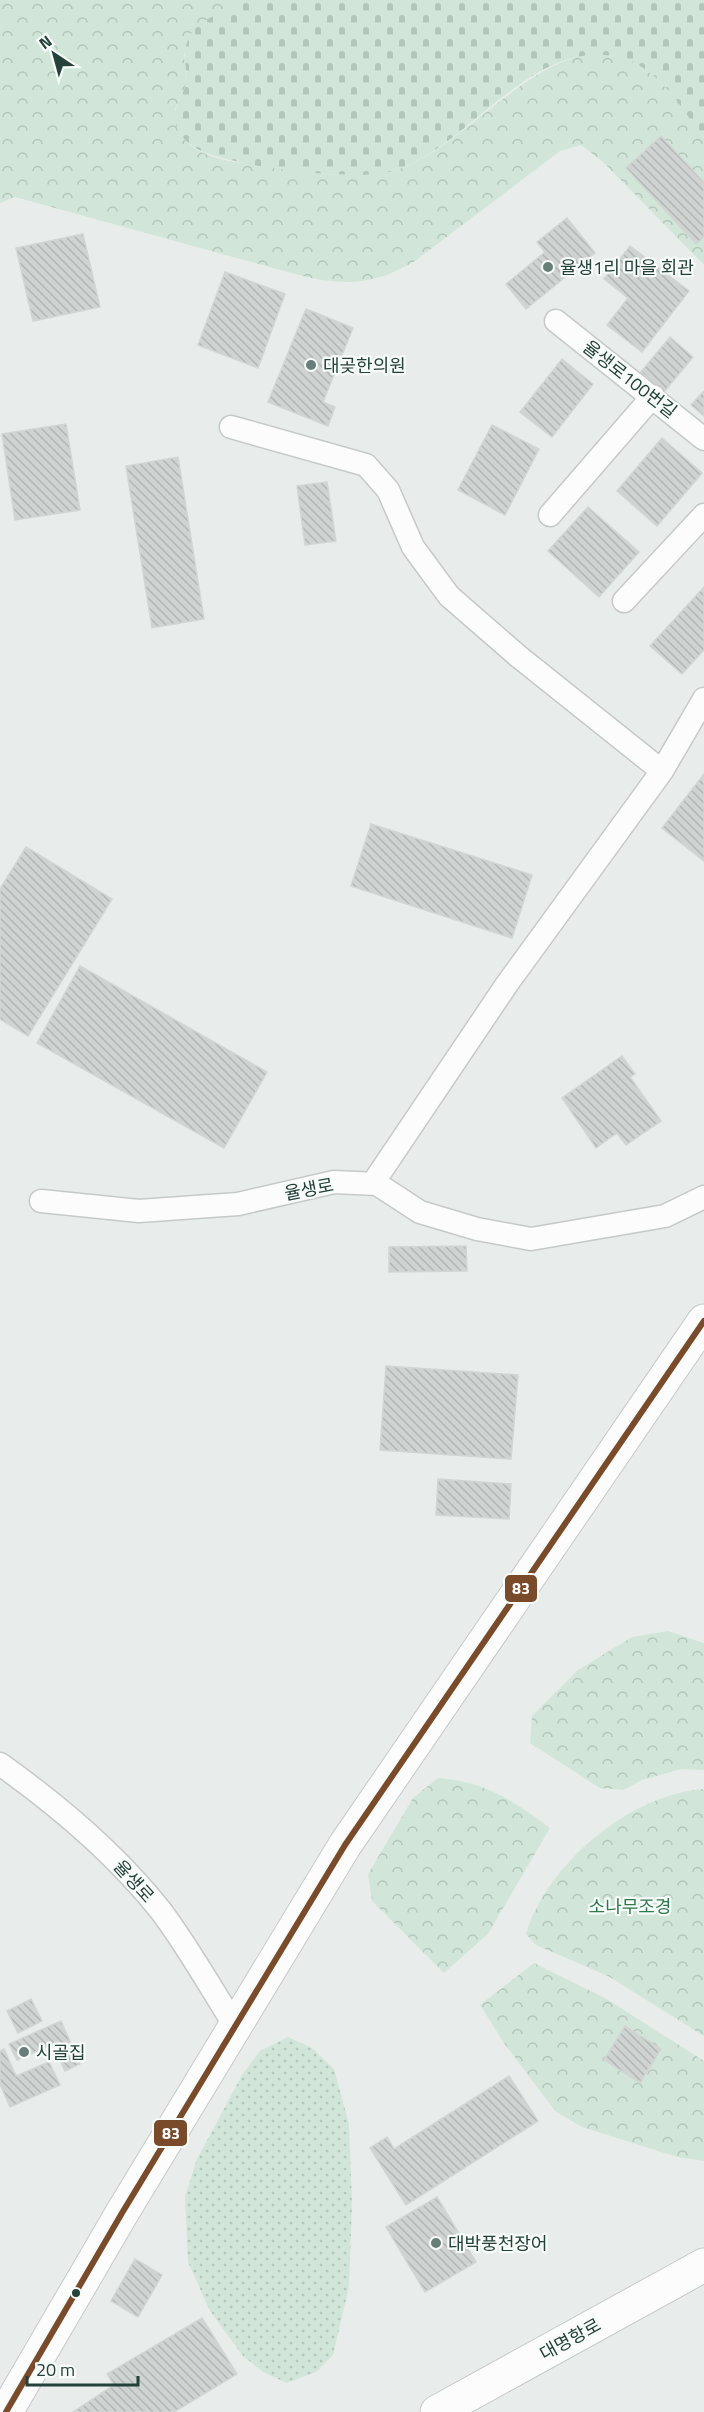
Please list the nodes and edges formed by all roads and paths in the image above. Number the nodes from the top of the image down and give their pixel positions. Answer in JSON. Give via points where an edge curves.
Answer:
{"nodes":[{"id":1,"x":556,"y":321,"type":"dead end"},
{"id":2,"x":653,"y":396,"type":"junction"},
{"id":3,"x":231,"y":427,"type":"dead end"},
{"id":4,"x":704,"y":439,"type":"edge"},
{"id":5,"x":550,"y":515,"type":"dead end"},
{"id":6,"x":704,"y":515,"type":"edge"},
{"id":7,"x":624,"y":601,"type":"dead end"},
{"id":8,"x":704,"y":699,"type":"edge"},
{"id":9,"x":662,"y":771,"type":"junction"},
{"id":10,"x":373,"y":1183,"type":"junction"},
{"id":11,"x":704,"y":1197,"type":"edge"},
{"id":12,"x":41,"y":1201,"type":"dead end"},
{"id":13,"x":704,"y":1321,"type":"edge"},
{"id":14,"x":0,"y":1764,"type":"edge"},
{"id":15,"x":235,"y":2026,"type":"junction"},
{"id":16,"x":704,"y":2265,"type":"edge"},
{"id":17,"x":6,"y":2412,"type":"edge"},
{"id":18,"x":437,"y":2412,"type":"edge"}],
"edges":[{"from":1,"to":2,"type":"lane","name":"율생로100번길"},
{"from":2,"to":4,"type":"lane","name":"율생로100번길"},
{"from":2,"to":5,"type":"lane"},
{"from":3,"to":9,"type":"lane","via":[[366,465],[388,490],[413,547],[449,596]]},
{"from":6,"to":7,"type":"lane"},
{"from":8,"to":9,"type":"lane"},
{"from":9,"to":10,"type":"lane","via":[[507,984]]},
{"from":10,"to":11,"type":"lane","via":[[420,1212],[477,1229],[531,1239],[665,1216]]},
{"from":10,"to":12,"type":"lane","name":"율생로","via":[[334,1182],[238,1204],[139,1211]]},
{"from":13,"to":15,"type":"street","via":[[345,1845]]},
{"from":14,"to":15,"type":"lane","name":"율생로","via":[[39,1792],[114,1858],[162,1912]]},
{"from":15,"to":17,"type":"street"},
{"from":16,"to":18,"type":"street","name":"대명항로"}]}
